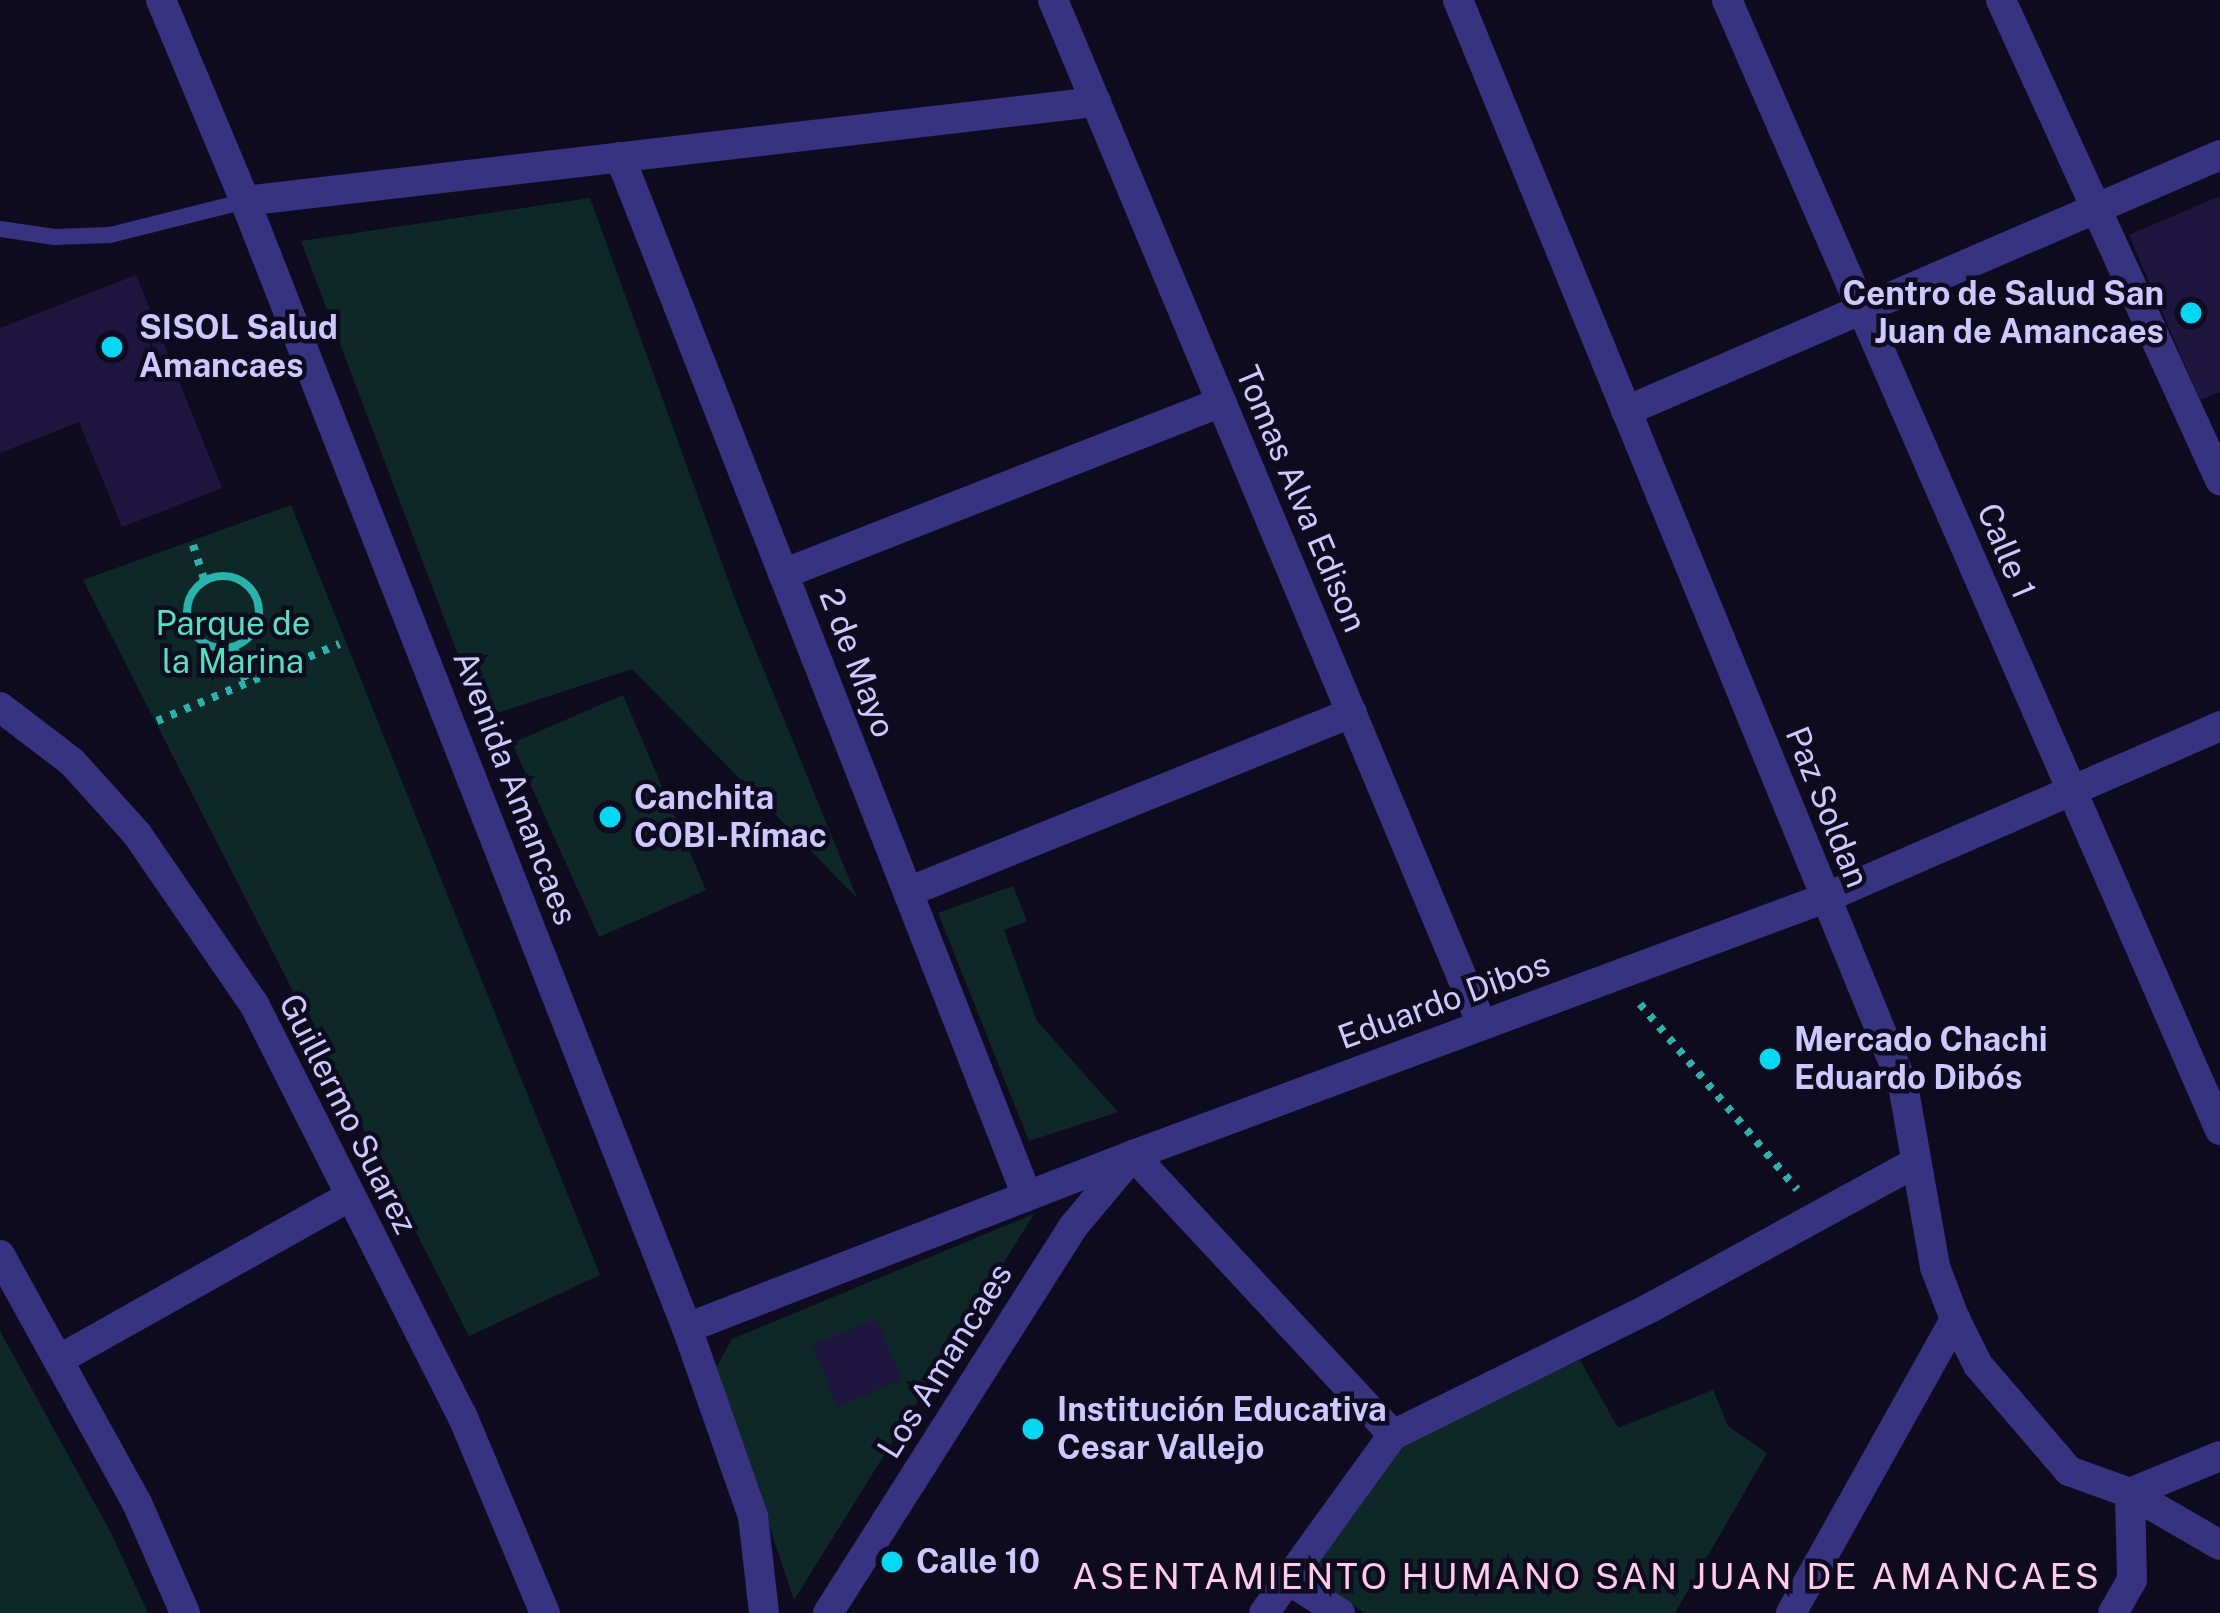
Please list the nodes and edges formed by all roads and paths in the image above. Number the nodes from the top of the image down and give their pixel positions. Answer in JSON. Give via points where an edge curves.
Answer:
{"nodes":[{"id":1,"x":161,"y":0,"type":"edge"},
{"id":2,"x":1053,"y":0,"type":"edge"},
{"id":3,"x":1458,"y":0,"type":"edge"},
{"id":4,"x":1727,"y":0,"type":"edge"},
{"id":5,"x":2000,"y":0,"type":"edge"},
{"id":6,"x":1096,"y":102,"type":"junction"},
{"id":7,"x":2220,"y":154,"type":"edge"},
{"id":8,"x":620,"y":157,"type":"junction"},
{"id":9,"x":245,"y":201,"type":"junction"},
{"id":10,"x":2100,"y":210,"type":"junction"},
{"id":11,"x":0,"y":229,"type":"edge"},
{"id":12,"x":1864,"y":312,"type":"junction"},
{"id":13,"x":1222,"y":402,"type":"junction"},
{"id":14,"x":1626,"y":411,"type":"junction"},
{"id":15,"x":2207,"y":412,"type":"edge"},
{"id":16,"x":2220,"y":480,"type":"edge"},
{"id":17,"x":193,"y":545,"type":"dead end"},
{"id":18,"x":783,"y":574,"type":"junction"},
{"id":19,"x":205,"y":581,"type":"junction"},
{"id":20,"x":339,"y":644,"type":"dead end"},
{"id":21,"x":234,"y":646,"type":"junction"},
{"id":22,"x":246,"y":684,"type":"junction"},
{"id":23,"x":0,"y":706,"type":"edge"},
{"id":24,"x":1352,"y":713,"type":"junction"},
{"id":25,"x":158,"y":721,"type":"dead end"},
{"id":26,"x":2220,"y":726,"type":"edge"},
{"id":27,"x":2069,"y":791,"type":"junction"},
{"id":28,"x":908,"y":892,"type":"junction"},
{"id":29,"x":1825,"y":898,"type":"junction"},
{"id":30,"x":1616,"y":975,"type":"junction"},
{"id":31,"x":1482,"y":1025,"type":"junction"},
{"id":32,"x":2220,"y":1130,"type":"edge"},
{"id":33,"x":1133,"y":1155,"type":"junction"},
{"id":34,"x":1917,"y":1162,"type":"junction"},
{"id":35,"x":349,"y":1196,"type":"junction"},
{"id":36,"x":1027,"y":1196,"type":"junction"},
{"id":37,"x":1819,"y":1215,"type":"junction"},
{"id":38,"x":0,"y":1255,"type":"edge"},
{"id":39,"x":1955,"y":1319,"type":"junction"},
{"id":40,"x":687,"y":1328,"type":"junction"},
{"id":41,"x":58,"y":1360,"type":"junction"},
{"id":42,"x":1393,"y":1435,"type":"junction"},
{"id":43,"x":2220,"y":1456,"type":"edge"},
{"id":44,"x":2130,"y":1493,"type":"junction"},
{"id":45,"x":2220,"y":1545,"type":"edge"},
{"id":46,"x":1287,"y":1580,"type":"junction"},
{"id":47,"x":185,"y":1613,"type":"edge"},
{"id":48,"x":545,"y":1613,"type":"edge"},
{"id":49,"x":764,"y":1613,"type":"edge"},
{"id":50,"x":828,"y":1613,"type":"edge"},
{"id":51,"x":1264,"y":1613,"type":"edge"},
{"id":52,"x":1340,"y":1613,"type":"edge"},
{"id":53,"x":1791,"y":1613,"type":"edge"},
{"id":54,"x":2113,"y":1613,"type":"edge"}],
"edges":[{"from":1,"to":9,"type":"street","name":"Avenida Amancaes"},
{"from":2,"to":6,"type":"street","name":"Tomas Alva Edison"},
{"from":3,"to":14,"type":"street","name":"Paz Soldan"},
{"from":4,"to":12,"type":"street","name":"Calle 1"},
{"from":5,"to":10,"type":"street"},
{"from":6,"to":8,"type":"street"},
{"from":6,"to":13,"type":"street","name":"Tomas Alva Edison"},
{"from":7,"to":10,"type":"street"},
{"from":8,"to":9,"type":"street"},
{"from":8,"to":18,"type":"street","name":"2 de Mayo"},
{"from":9,"to":11,"type":"lane","via":[[110,235]]},
{"from":9,"to":40,"type":"street","name":"Avenida Amancaes"},
{"from":10,"to":12,"type":"street"},
{"from":10,"to":15,"type":"street"},
{"from":12,"to":14,"type":"street"},
{"from":12,"to":27,"type":"street","name":"Calle 1"},
{"from":13,"to":18,"type":"street"},
{"from":13,"to":24,"type":"street","name":"Tomas Alva Edison"},
{"from":14,"to":29,"type":"street","name":"Paz Soldan"},
{"from":15,"to":16,"type":"street"},
{"from":17,"to":19,"type":"path"},
{"from":18,"to":28,"type":"street","name":"2 de Mayo"},
{"from":19,"to":21,"type":"path","via":[[188,599],[190,628],[208,645]]},
{"from":19,"to":21,"type":"path","via":[[227,576],[254,593],[259,619]]},
{"from":20,"to":22,"type":"path"},
{"from":21,"to":22,"type":"path"},
{"from":22,"to":25,"type":"path"},
{"from":23,"to":35,"type":"street","name":"Guillermo Suarez","via":[[72,763],[137,834],[254,1004]]},
{"from":24,"to":28,"type":"street"},
{"from":24,"to":31,"type":"street","name":"Tomas Alva Edison"},
{"from":26,"to":27,"type":"street","name":"Eduardo Dibos"},
{"from":27,"to":29,"type":"street","name":"Eduardo Dibos"},
{"from":27,"to":32,"type":"street","name":"Calle 1"},
{"from":28,"to":36,"type":"street","name":"2 de Mayo"},
{"from":29,"to":30,"type":"street","name":"Eduardo Dibos"},
{"from":29,"to":34,"type":"street","name":"Paz Soldan","via":[[1903,1085]]},
{"from":30,"to":31,"type":"street","name":"Eduardo Dibos"},
{"from":30,"to":37,"type":"path"},
{"from":31,"to":33,"type":"street","name":"Eduardo Dibos"},
{"from":33,"to":36,"type":"street","name":"Eduardo Dibos"},
{"from":33,"to":42,"type":"street"},
{"from":33,"to":50,"type":"street","name":"Los Amancaes","via":[[1072,1228]]},
{"from":34,"to":37,"type":"street"},
{"from":34,"to":39,"type":"street","name":"Paz Soldan","via":[[1936,1267]]},
{"from":35,"to":41,"type":"street"},
{"from":35,"to":48,"type":"street","name":"Guillermo Suarez","via":[[462,1415]]},
{"from":36,"to":40,"type":"street","name":"Eduardo Dibos"},
{"from":37,"to":42,"type":"street"},
{"from":38,"to":41,"type":"street"},
{"from":39,"to":44,"type":"street","name":"Paz Soldan","via":[[1978,1365],[2068,1471]]},
{"from":39,"to":53,"type":"street"},
{"from":40,"to":49,"type":"street","name":"Avenida Amancaes","via":[[753,1516]]},
{"from":41,"to":47,"type":"street","via":[[148,1523]]},
{"from":42,"to":46,"type":"street"},
{"from":43,"to":44,"type":"street"},
{"from":44,"to":45,"type":"street","name":"Paz Soldan"},
{"from":44,"to":54,"type":"street","via":[[2132,1580]]},
{"from":46,"to":51,"type":"street"},
{"from":46,"to":52,"type":"street"}]}
